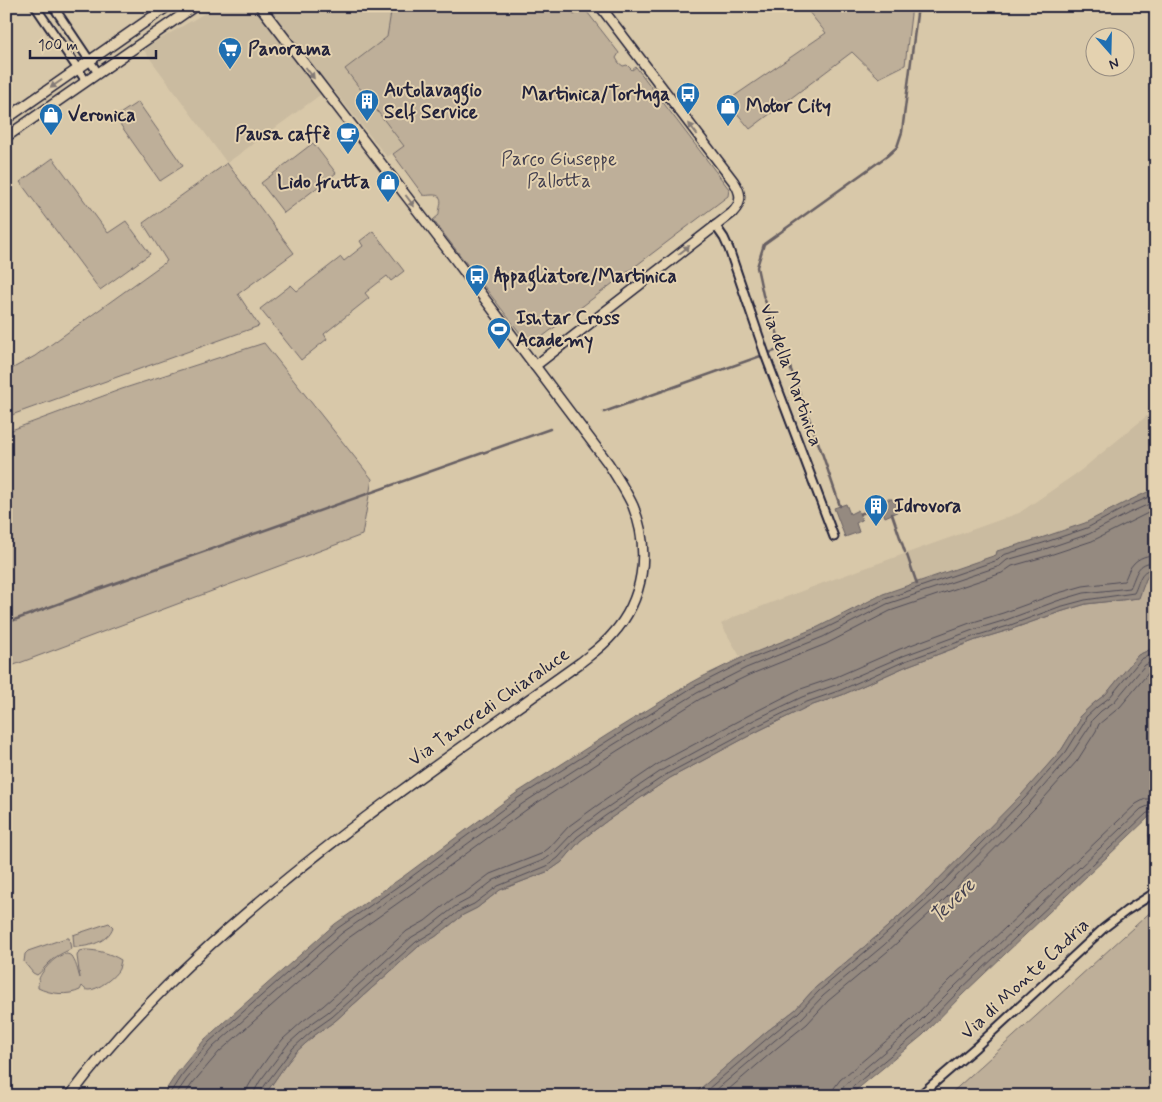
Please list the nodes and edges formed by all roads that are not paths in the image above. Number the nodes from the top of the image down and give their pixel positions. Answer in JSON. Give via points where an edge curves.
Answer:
{"nodes":[{"id":1,"x":35,"y":6,"type":"edge"},
{"id":2,"x":53,"y":6,"type":"edge"},
{"id":3,"x":168,"y":6,"type":"edge"},
{"id":4,"x":195,"y":6,"type":"edge"},
{"id":5,"x":260,"y":6,"type":"edge"},
{"id":6,"x":600,"y":6,"type":"edge"},
{"id":7,"x":90,"y":61,"type":"junction"},
{"id":8,"x":77,"y":69,"type":"junction"},
{"id":9,"x":98,"y":73,"type":"junction"},
{"id":10,"x":86,"y":82,"type":"junction"},
{"id":11,"x":6,"y":119,"type":"edge"},
{"id":12,"x":6,"y":136,"type":"edge"},
{"id":13,"x":716,"y":226,"type":"junction"},
{"id":14,"x":535,"y":366,"type":"junction"},
{"id":15,"x":834,"y":537,"type":"dead end"},
{"id":16,"x":1156,"y":892,"type":"edge"},
{"id":17,"x":70,"y":1096,"type":"edge"},
{"id":18,"x":919,"y":1096,"type":"edge"}],
"edges":[{"from":1,"to":8,"type":"street"},
{"from":2,"to":7,"type":"street"},
{"from":3,"to":7,"type":"street"},
{"from":4,"to":9,"type":"street"},
{"from":5,"to":14,"type":"street","name":"Via Tancredi Chiaraluce","one_way":true},
{"from":13,"to":6,"type":"street","one_way":true,"via":[[736,209],[740,200],[738,188]]},
{"from":7,"to":8,"type":"street"},
{"from":7,"to":9,"type":"street"},
{"from":8,"to":10,"type":"street"},
{"from":8,"to":11,"type":"street","one_way":true},
{"from":9,"to":10,"type":"street"},
{"from":10,"to":12,"type":"street"},
{"from":14,"to":13,"type":"street","one_way":true},
{"from":13,"to":15,"type":"street","name":"Via della Martinica","via":[[729,248]]},
{"from":14,"to":17,"type":"street","name":"Via Tancredi Chiaraluce","via":[[608,463],[633,506],[643,559],[630,612],[611,636],[586,658],[374,810],[227,929],[141,1012]]},
{"from":16,"to":18,"type":"street","name":"Via di Monte Cadria","via":[[1104,928]]}]}
